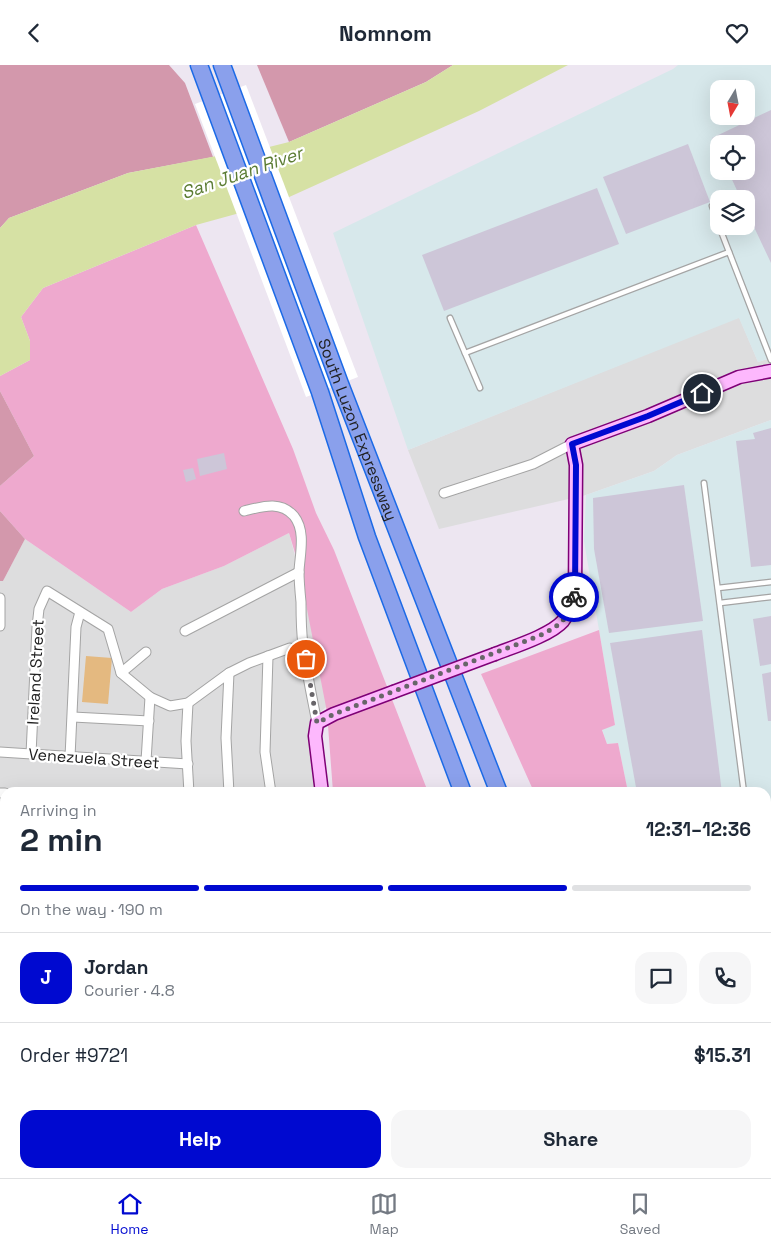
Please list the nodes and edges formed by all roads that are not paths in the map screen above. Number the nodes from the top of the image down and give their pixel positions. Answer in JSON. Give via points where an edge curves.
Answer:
{"nodes":[{"id":1,"x":192,"y":65,"type":"edge"},
{"id":2,"x":199,"y":65,"type":"edge"},
{"id":3,"x":222,"y":65,"type":"edge"},
{"id":4,"x":212,"y":97,"type":"junction"},
{"id":5,"x":722,"y":235,"type":"edge"},
{"id":6,"x":729,"y":252,"type":"junction"},
{"id":7,"x":450,"y":318,"type":"dead end"},
{"id":8,"x":465,"y":353,"type":"junction"},
{"id":9,"x":771,"y":360,"type":"edge"},
{"id":10,"x":771,"y":371,"type":"edge"},
{"id":11,"x":480,"y":389,"type":"dead end"},
{"id":12,"x":572,"y":444,"type":"junction"},
{"id":13,"x":704,"y":483,"type":"dead end"},
{"id":14,"x":444,"y":493,"type":"dead end"},
{"id":15,"x":244,"y":511,"type":"dead end"},
{"id":16,"x":299,"y":572,"type":"junction"},
{"id":17,"x":771,"y":583,"type":"edge"},
{"id":18,"x":718,"y":588,"type":"junction"},
{"id":19,"x":0,"y":597,"type":"edge"},
{"id":20,"x":771,"y":597,"type":"edge"},
{"id":21,"x":720,"y":603,"type":"junction"},
{"id":22,"x":80,"y":612,"type":"junction"},
{"id":23,"x":0,"y":626,"type":"edge"},
{"id":24,"x":185,"y":631,"type":"dead end"},
{"id":25,"x":290,"y":648,"type":"dead end"},
{"id":26,"x":146,"y":652,"type":"dead end"},
{"id":27,"x":268,"y":656,"type":"junction"},
{"id":28,"x":121,"y":673,"type":"junction"},
{"id":29,"x":229,"y":673,"type":"junction"},
{"id":30,"x":150,"y":697,"type":"junction"},
{"id":31,"x":188,"y":703,"type":"junction"},
{"id":32,"x":72,"y":717,"type":"junction"},
{"id":33,"x":149,"y":721,"type":"junction"},
{"id":34,"x":317,"y":723,"type":"junction"},
{"id":35,"x":0,"y":752,"type":"edge"},
{"id":36,"x":31,"y":754,"type":"junction"},
{"id":37,"x":70,"y":757,"type":"junction"},
{"id":38,"x":146,"y":761,"type":"junction"},
{"id":39,"x":188,"y":764,"type":"junction"},
{"id":40,"x":189,"y":787,"type":"edge"},
{"id":41,"x":229,"y":787,"type":"edge"},
{"id":42,"x":270,"y":787,"type":"edge"},
{"id":43,"x":321,"y":787,"type":"edge"},
{"id":44,"x":462,"y":787,"type":"edge"},
{"id":45,"x":497,"y":787,"type":"edge"},
{"id":46,"x":743,"y":787,"type":"edge"}],
"edges":[{"from":1,"to":4,"type":"highway"},
{"from":2,"to":4,"type":"highway","name":"South Luzon Expressway"},
{"from":3,"to":45,"type":"highway","name":"South Luzon Expressway","via":[[340,384]]},
{"from":4,"to":44,"type":"highway","name":"South Luzon Expressway","via":[[320,391],[367,537]]},
{"from":5,"to":6,"type":"lane"},
{"from":6,"to":8,"type":"lane"},
{"from":6,"to":9,"type":"lane"},
{"from":7,"to":8,"type":"lane"},
{"from":8,"to":11,"type":"lane"},
{"from":10,"to":12,"type":"main road","via":[[738,377]]},
{"from":12,"to":14,"type":"street","via":[[534,464]]},
{"from":12,"to":34,"type":"main road","bridge":true,"via":[[576,465],[576,584],[570,610],[562,622],[495,654]]},
{"from":13,"to":18,"type":"lane"},
{"from":15,"to":16,"type":"street","via":[[279,506],[295,517],[301,537]]},
{"from":16,"to":24,"type":"street"},
{"from":16,"to":34,"type":"street","via":[[303,643]]},
{"from":17,"to":18,"type":"lane"},
{"from":18,"to":21,"type":"lane"},
{"from":19,"to":23,"type":"street"},
{"from":20,"to":21,"type":"lane"},
{"from":21,"to":46,"type":"lane"},
{"from":22,"to":28,"type":"street","via":[[108,629]]},
{"from":22,"to":32,"type":"street","via":[[76,627]]},
{"from":22,"to":36,"type":"street","name":"Ireland Street","via":[[47,591],[39,609]]},
{"from":25,"to":27,"type":"street"},
{"from":26,"to":28,"type":"street"},
{"from":27,"to":29,"type":"street"},
{"from":27,"to":42,"type":"street","via":[[265,752]]},
{"from":28,"to":30,"type":"street"},
{"from":29,"to":31,"type":"street"},
{"from":29,"to":41,"type":"street","via":[[226,738]]},
{"from":30,"to":31,"type":"street","via":[[170,706]]},
{"from":30,"to":33,"type":"street"},
{"from":31,"to":39,"type":"street"},
{"from":32,"to":33,"type":"street"},
{"from":32,"to":37,"type":"street"},
{"from":33,"to":38,"type":"street"},
{"from":34,"to":43,"type":"main road","via":[[315,736]]},
{"from":35,"to":36,"type":"street","name":"Venezuela Street"},
{"from":36,"to":37,"type":"street","name":"Venezuela Street"},
{"from":37,"to":38,"type":"street","name":"Venezuela Street"},
{"from":38,"to":39,"type":"street","name":"Venezuela Street"},
{"from":39,"to":40,"type":"street"}]}
